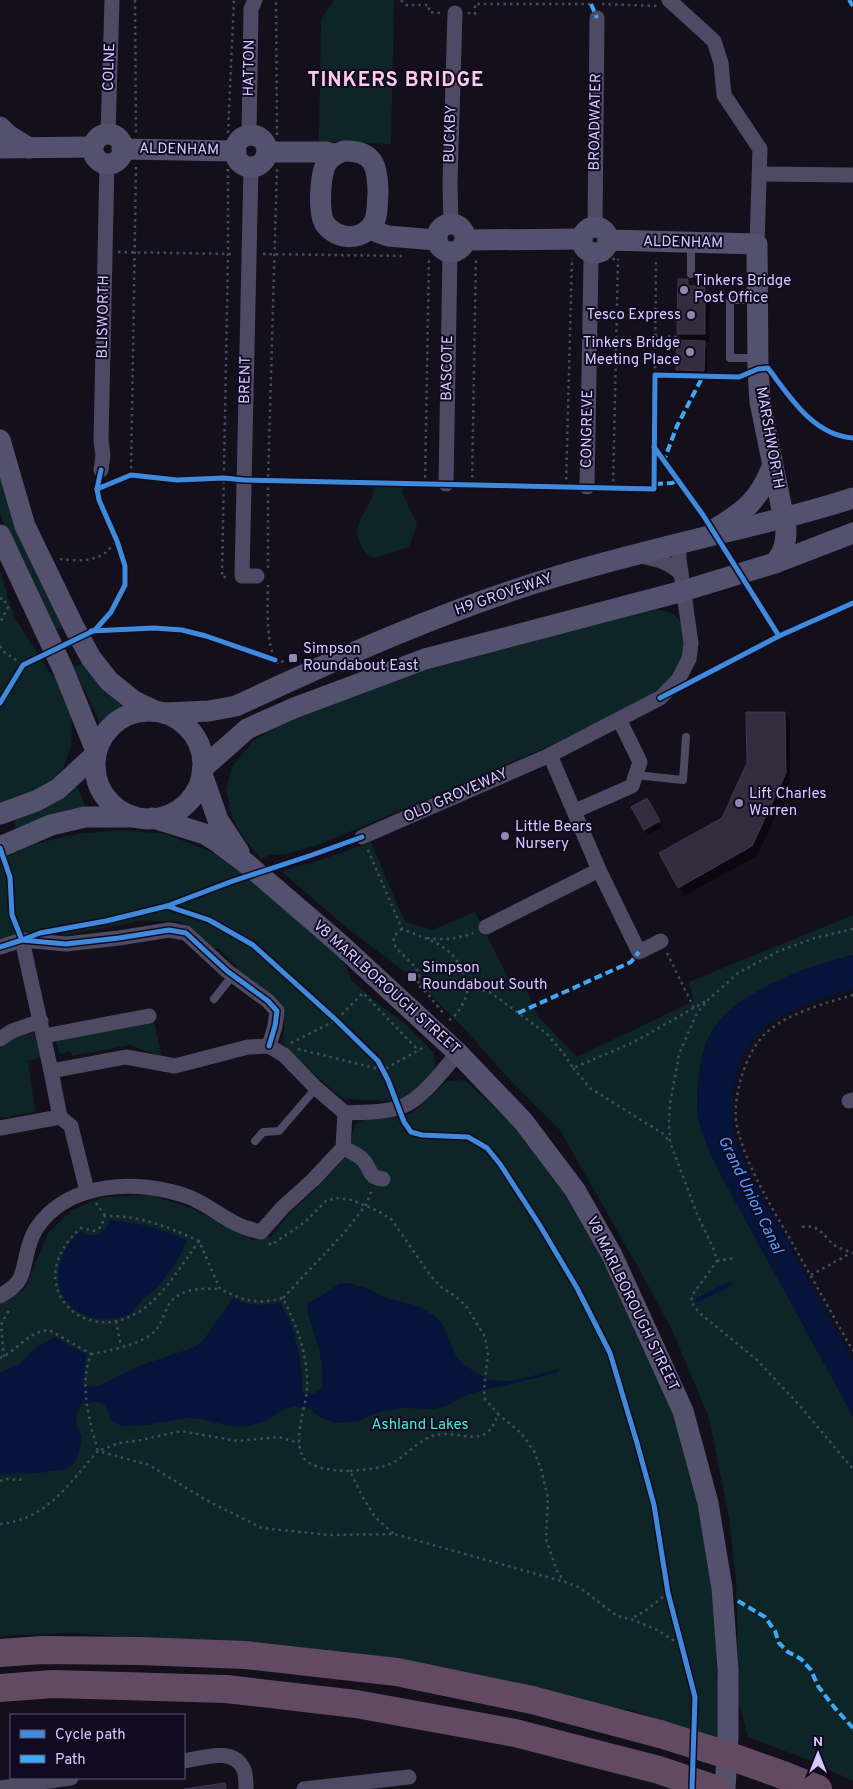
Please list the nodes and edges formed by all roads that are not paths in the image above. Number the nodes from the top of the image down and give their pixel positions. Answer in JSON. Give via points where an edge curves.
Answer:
{"nodes":[{"id":1,"x":112,"y":0,"type":"edge"},
{"id":2,"x":255,"y":0,"type":"edge"},
{"id":3,"x":670,"y":0,"type":"edge"},
{"id":4,"x":455,"y":13,"type":"road end"},
{"id":5,"x":597,"y":18,"type":"dead end"},
{"id":6,"x":0,"y":127,"type":"edge"},
{"id":7,"x":237,"y":146,"type":"junction"},
{"id":8,"x":0,"y":148,"type":"edge"},
{"id":9,"x":29,"y":148,"type":"junction"},
{"id":10,"x":113,"y":149,"type":"junction"},
{"id":11,"x":272,"y":152,"type":"junction"},
{"id":12,"x":335,"y":155,"type":"junction"},
{"id":13,"x":251,"y":167,"type":"junction"},
{"id":14,"x":760,"y":174,"type":"junction"},
{"id":15,"x":853,"y":175,"type":"edge"},
{"id":16,"x":451,"y":224,"type":"joint"},
{"id":17,"x":369,"y":229,"type":"junction"},
{"id":18,"x":691,"y":243,"type":"junction"},
{"id":19,"x":594,"y":244,"type":"junction"},
{"id":20,"x":758,"y":244,"type":"junction"},
{"id":21,"x":450,"y":247,"type":"junction"},
{"id":22,"x":691,"y":274,"type":"dead end"},
{"id":23,"x":758,"y":300,"type":"junction"},
{"id":24,"x":758,"y":358,"type":"junction"},
{"id":25,"x":0,"y":440,"type":"edge"},
{"id":26,"x":772,"y":467,"type":"junction"},
{"id":27,"x":101,"y":470,"type":"dead end"},
{"id":28,"x":446,"y":484,"type":"road end"},
{"id":29,"x":587,"y":487,"type":"road end"},
{"id":30,"x":853,"y":498,"type":"edge"},
{"id":31,"x":743,"y":521,"type":"junction"},
{"id":32,"x":785,"y":524,"type":"junction"},
{"id":33,"x":853,"y":534,"type":"edge"},
{"id":34,"x":0,"y":535,"type":"edge"},
{"id":35,"x":691,"y":541,"type":"junction"},
{"id":36,"x":829,"y":543,"type":"junction"},
{"id":37,"x":634,"y":554,"type":"junction"},
{"id":38,"x":771,"y":565,"type":"junction"},
{"id":39,"x":262,"y":577,"type":"road end"},
{"id":40,"x":682,"y":583,"type":"junction"},
{"id":41,"x":160,"y":712,"type":"junction"},
{"id":42,"x":619,"y":719,"type":"junction"},
{"id":43,"x":686,"y":737,"type":"dead end"},
{"id":44,"x":96,"y":753,"type":"junction"},
{"id":45,"x":550,"y":755,"type":"junction"},
{"id":46,"x":202,"y":771,"type":"junction"},
{"id":47,"x":635,"y":776,"type":"junction"},
{"id":48,"x":575,"y":811,"type":"junction"},
{"id":49,"x":2,"y":813,"type":"edge"},
{"id":50,"x":145,"y":818,"type":"junction"},
{"id":51,"x":362,"y":837,"type":"road end"},
{"id":52,"x":0,"y":846,"type":"edge"},
{"id":53,"x":247,"y":864,"type":"junction"},
{"id":54,"x":599,"y":870,"type":"junction"},
{"id":55,"x":486,"y":927,"type":"road end"},
{"id":56,"x":22,"y":940,"type":"junction"},
{"id":57,"x":661,"y":941,"type":"road end"},
{"id":58,"x":0,"y":947,"type":"edge"},
{"id":59,"x":233,"y":975,"type":"junction"},
{"id":60,"x":214,"y":999,"type":"dead end"},
{"id":61,"x":149,"y":1016,"type":"dead end"},
{"id":62,"x":43,"y":1029,"type":"junction"},
{"id":63,"x":0,"y":1039,"type":"edge"},
{"id":64,"x":269,"y":1046,"type":"junction"},
{"id":65,"x":458,"y":1053,"type":"junction"},
{"id":66,"x":51,"y":1071,"type":"junction"},
{"id":67,"x":316,"y":1088,"type":"junction"},
{"id":68,"x":345,"y":1113,"type":"junction"},
{"id":69,"x":60,"y":1117,"type":"junction"},
{"id":70,"x":0,"y":1128,"type":"edge"},
{"id":71,"x":255,"y":1141,"type":"dead end"},
{"id":72,"x":343,"y":1148,"type":"junction"},
{"id":73,"x":379,"y":1178,"type":"road end"},
{"id":74,"x":87,"y":1191,"type":"junction"},
{"id":75,"x":6,"y":1293,"type":"edge"},
{"id":76,"x":0,"y":1653,"type":"edge"},
{"id":77,"x":0,"y":1688,"type":"edge"},
{"id":78,"x":185,"y":1761,"type":"edge"},
{"id":79,"x":409,"y":1777,"type":"dead end"},
{"id":80,"x":64,"y":1779,"type":"edge"},
{"id":81,"x":0,"y":1788,"type":"edge"},
{"id":82,"x":246,"y":1789,"type":"edge"},
{"id":83,"x":304,"y":1789,"type":"edge"},
{"id":84,"x":715,"y":1789,"type":"edge"},
{"id":85,"x":725,"y":1789,"type":"edge"},
{"id":86,"x":818,"y":1789,"type":"edge"}],
"edges":[{"from":1,"to":10,"type":"street","name":"COLNE"},
{"from":2,"to":7,"type":"street","name":"HATTON"},
{"from":3,"to":14,"type":"street","name":"MARSHWORTH","via":[[714,42],[721,63],[724,95],[760,149]]},
{"from":4,"to":16,"type":"street","name":"BUCKBY"},
{"from":5,"to":19,"type":"street","name":"BROADWATER"},
{"from":6,"to":9,"type":"street"},
{"from":7,"to":10,"type":"street","name":"ALDENHAM"},
{"from":7,"to":11,"type":"street","via":[[254,136]]},
{"from":7,"to":13,"type":"street","via":[[238,160]]},
{"from":8,"to":9,"type":"street","name":"ALDENHAM"},
{"from":9,"to":10,"type":"street","name":"ALDENHAM"},
{"from":10,"to":27,"type":"street","name":"BLISWORTH","via":[[105,252]]},
{"from":11,"to":12,"type":"street","via":[[327,152]]},
{"from":11,"to":13,"type":"street","via":[[260,164]]},
{"from":12,"to":17,"type":"street","via":[[354,151],[370,158],[378,172],[377,211]]},
{"from":12,"to":17,"type":"street","via":[[324,170],[322,220],[342,237],[354,237]]},
{"from":13,"to":39,"type":"street","name":"BRENT","via":[[242,576]]},
{"from":14,"to":15,"type":"street"},
{"from":14,"to":20,"type":"street","name":"MARSHWORTH"},
{"from":16,"to":21,"type":"street","via":[[440,228]]},
{"from":17,"to":21,"type":"street","name":"ALDENHAM","via":[[388,236]]},
{"from":18,"to":19,"type":"street","name":"ALDENHAM"},
{"from":18,"to":20,"type":"street","name":"ALDENHAM"},
{"from":18,"to":22,"type":"lane"},
{"from":19,"to":21,"type":"street","name":"ALDENHAM"},
{"from":19,"to":29,"type":"street","name":"CONGREVE"},
{"from":20,"to":23,"type":"street","name":"MARSHWORTH"},
{"from":21,"to":28,"type":"street","name":"BASCOTE"},
{"from":23,"to":24,"type":"street","name":"MARSHWORTH"},
{"from":23,"to":24,"type":"lane","via":[[730,300],[730,358]]},
{"from":24,"to":26,"type":"street","name":"MARSHWORTH","via":[[760,402]]},
{"from":25,"to":41,"type":"street","via":[[25,526],[92,658],[109,681],[134,701]]},
{"from":26,"to":31,"type":"street"},
{"from":26,"to":32,"type":"street","name":"MARSHWORTH"},
{"from":30,"to":32,"type":"street"},
{"from":31,"to":32,"type":"street"},
{"from":31,"to":35,"type":"street","name":"H9 GROVEWAY"},
{"from":32,"to":36,"type":"street","via":[[797,538]]},
{"from":32,"to":38,"type":"street","via":[[786,546]]},
{"from":33,"to":36,"type":"street"},
{"from":34,"to":44,"type":"street","via":[[63,669]]},
{"from":35,"to":37,"type":"street","name":"H9 GROVEWAY"},
{"from":35,"to":40,"type":"street","name":"OLD GROVEWAY","via":[[679,550]]},
{"from":36,"to":38,"type":"street"},
{"from":37,"to":40,"type":"street","via":[[674,567]]},
{"from":37,"to":41,"type":"street","name":"H9 GROVEWAY","via":[[556,576],[434,619],[236,706],[209,711]]},
{"from":38,"to":40,"type":"street","via":[[725,579]]},
{"from":40,"to":42,"type":"street","name":"OLD GROVEWAY","via":[[691,643],[689,659],[678,680],[660,698]]},
{"from":40,"to":46,"type":"street","via":[[434,656],[294,708],[247,729]]},
{"from":41,"to":44,"type":"street","via":[[144,711],[119,720],[101,739]]},
{"from":41,"to":46,"type":"street","via":[[180,721],[193,734],[201,750]]},
{"from":42,"to":45,"type":"street","name":"OLD GROVEWAY"},
{"from":42,"to":47,"type":"street","via":[[640,762]]},
{"from":43,"to":47,"type":"lane","via":[[683,780]]},
{"from":44,"to":49,"type":"street","via":[[58,789]]},
{"from":44,"to":50,"type":"street","via":[[95,769],[104,794],[124,812]]},
{"from":45,"to":48,"type":"street"},
{"from":45,"to":51,"type":"street","name":"OLD GROVEWAY"},
{"from":46,"to":50,"type":"street","via":[[198,787],[179,809],[167,815]]},
{"from":46,"to":53,"type":"street","name":"V8 MARLBOROUGH STREET","via":[[218,820]]},
{"from":47,"to":48,"type":"street","via":[[632,786]]},
{"from":48,"to":54,"type":"street"},
{"from":50,"to":52,"type":"street","via":[[85,817],[51,825]]},
{"from":50,"to":53,"type":"street","name":"V8 MARLBOROUGH STREET","via":[[205,834]]},
{"from":53,"to":65,"type":"street","name":"V8 MARLBOROUGH STREET"},
{"from":54,"to":55,"type":"street"},
{"from":54,"to":57,"type":"street","via":[[639,952]]},
{"from":56,"to":58,"type":"street"},
{"from":56,"to":59,"type":"street","via":[[66,944],[169,930],[186,933]]},
{"from":56,"to":62,"type":"street"},
{"from":59,"to":60,"type":"lane"},
{"from":59,"to":64,"type":"street","via":[[277,1011]]},
{"from":61,"to":62,"type":"street"},
{"from":62,"to":63,"type":"street","via":[[12,1031]]},
{"from":62,"to":66,"type":"street"},
{"from":64,"to":66,"type":"street","via":[[248,1047],[175,1066],[126,1057]]},
{"from":64,"to":67,"type":"street","via":[[284,1055]]},
{"from":65,"to":68,"type":"street","via":[[429,1087],[404,1105],[376,1112]]},
{"from":65,"to":85,"type":"street","name":"V8 MARLBOROUGH STREET","via":[[523,1121],[576,1190],[612,1255],[683,1411],[708,1503],[722,1588],[728,1670]]},
{"from":66,"to":69,"type":"street"},
{"from":67,"to":68,"type":"street"},
{"from":67,"to":71,"type":"lane","via":[[278,1131],[263,1132]]},
{"from":68,"to":72,"type":"street"},
{"from":69,"to":70,"type":"street"},
{"from":69,"to":74,"type":"street","via":[[71,1126]]},
{"from":72,"to":73,"type":"street","via":[[356,1154],[365,1162],[370,1174]]},
{"from":72,"to":74,"type":"street","via":[[261,1232],[239,1225],[190,1198],[165,1190],[126,1187]]},
{"from":74,"to":75,"type":"street","via":[[69,1199],[36,1228],[26,1249],[21,1276]]},
{"from":76,"to":86,"type":"highway","bridge":true,"via":[[42,1650],[244,1655],[396,1672],[532,1700],[660,1734]]},
{"from":77,"to":84,"type":"highway","via":[[53,1684],[226,1689],[356,1704],[515,1733],[659,1770]]},
{"from":78,"to":82,"type":"street","via":[[225,1755],[236,1759],[244,1770]]},
{"from":79,"to":83,"type":"street"},
{"from":80,"to":81,"type":"street"}]}
